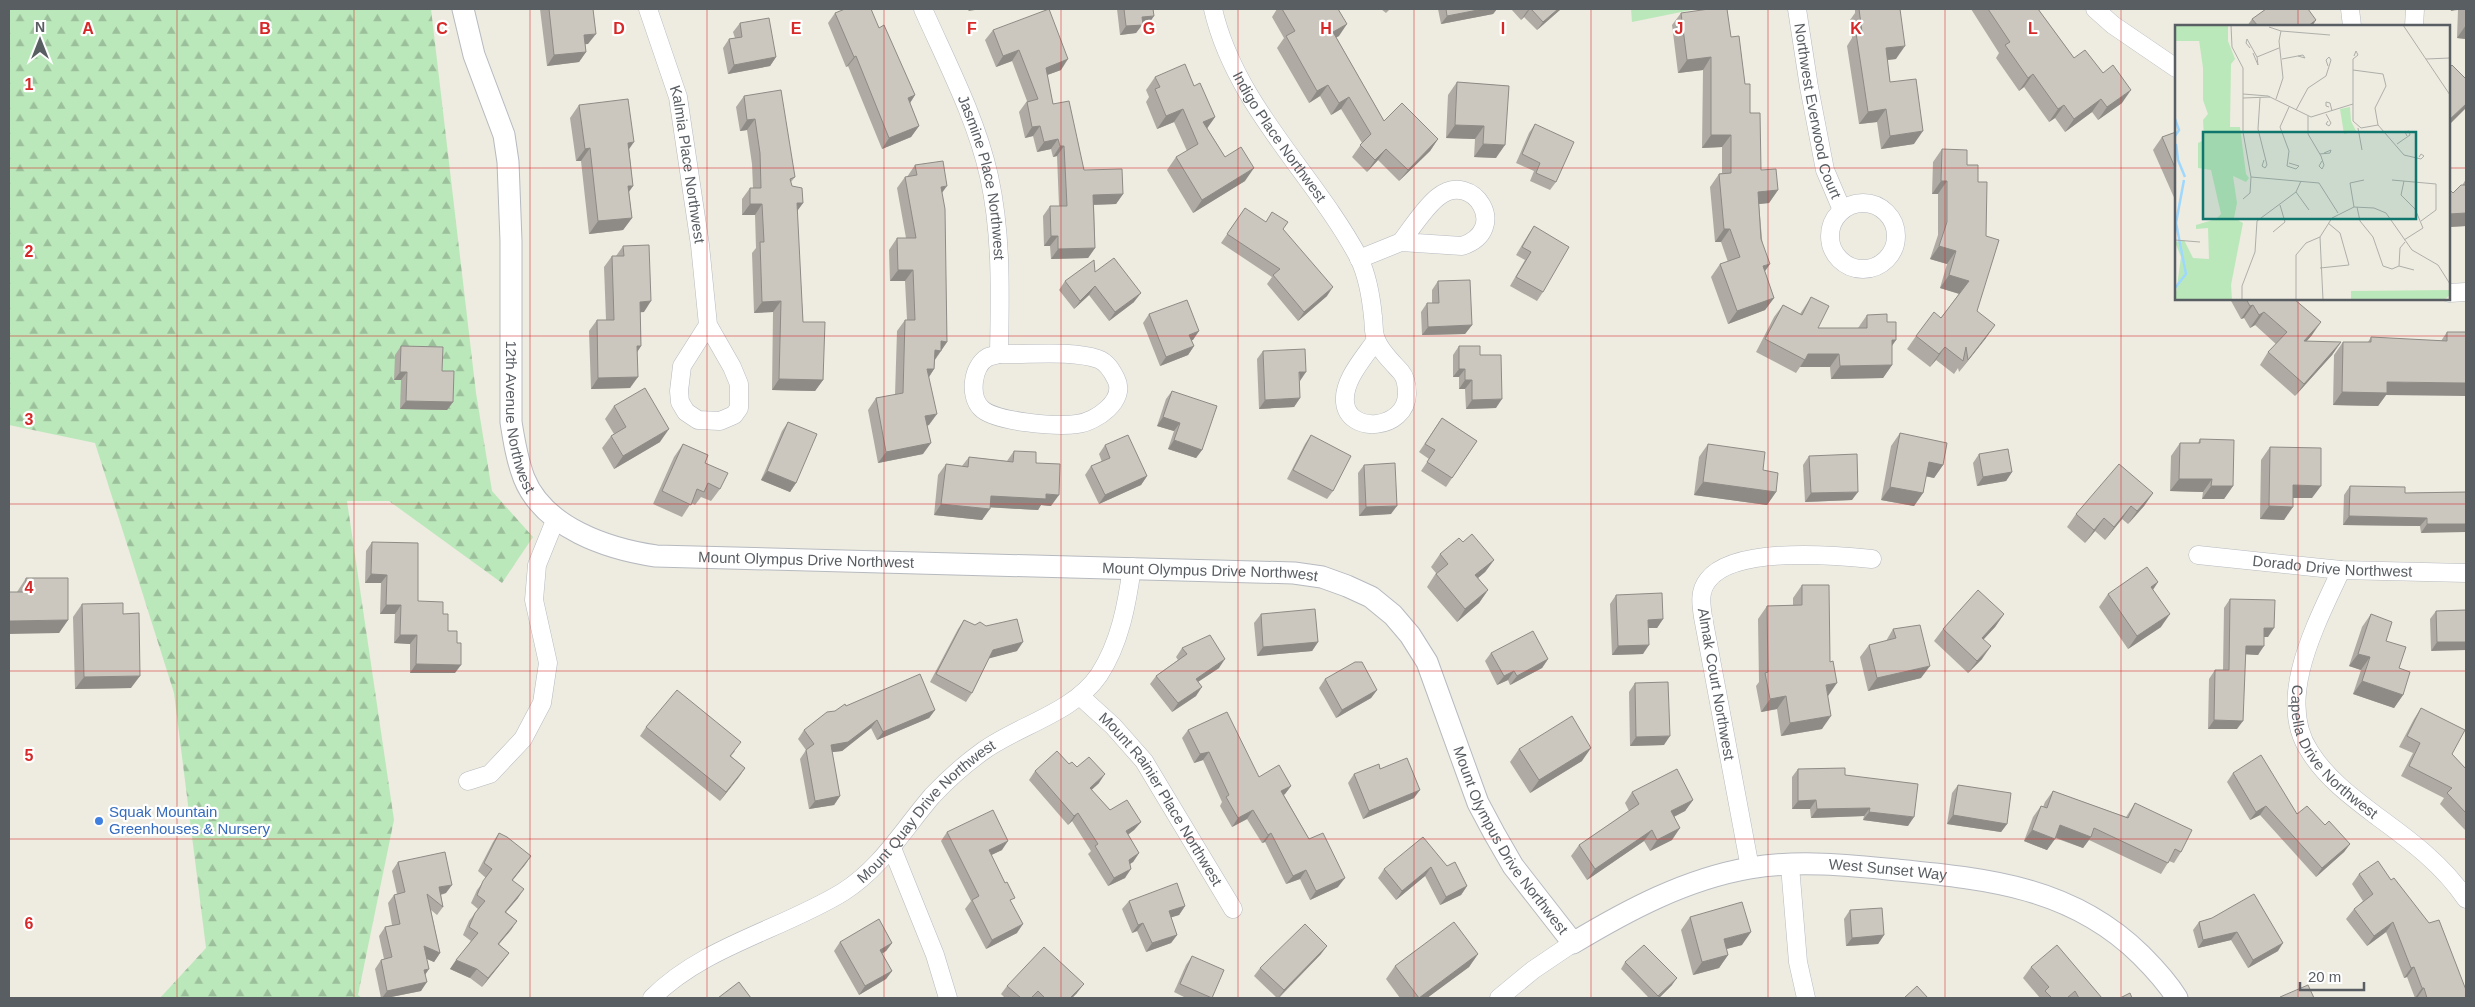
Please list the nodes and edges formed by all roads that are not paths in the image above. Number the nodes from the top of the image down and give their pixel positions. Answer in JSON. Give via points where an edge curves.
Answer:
{"nodes":[{"id":1,"x":463,"y":9,"type":"edge"},
{"id":2,"x":648,"y":9,"type":"edge"},
{"id":3,"x":923,"y":9,"type":"edge"},
{"id":4,"x":1213,"y":9,"type":"edge"},
{"id":5,"x":1797,"y":9,"type":"edge"},
{"id":6,"x":2095,"y":9,"type":"edge"},
{"id":7,"x":2350,"y":9,"type":"edge"},
{"id":8,"x":2415,"y":9,"type":"edge"},
{"id":9,"x":2352,"y":25,"type":"edge"},
{"id":10,"x":2414,"y":25,"type":"edge"},
{"id":11,"x":2175,"y":67,"type":"edge"},
{"id":12,"x":1842,"y":210,"type":"dead end"},
{"id":13,"x":1401,"y":242,"type":"junction"},
{"id":14,"x":1359,"y":259,"type":"junction"},
{"id":15,"x":2466,"y":292,"type":"edge"},
{"id":16,"x":2450,"y":293,"type":"edge"},
{"id":17,"x":708,"y":325,"type":"junction"},
{"id":18,"x":1376,"y":340,"type":"junction"},
{"id":19,"x":999,"y":354,"type":"junction"},
{"id":20,"x":556,"y":518,"type":"junction"},
{"id":21,"x":2198,"y":555,"type":"dead end"},
{"id":22,"x":1872,"y":559,"type":"dead end"},
{"id":23,"x":1132,"y":567,"type":"junction"},
{"id":24,"x":2341,"y":570,"type":"junction"},
{"id":25,"x":2466,"y":573,"type":"edge"},
{"id":26,"x":1080,"y":696,"type":"junction"},
{"id":27,"x":468,"y":780,"type":"dead end"},
{"id":28,"x":892,"y":848,"type":"junction"},
{"id":29,"x":1790,"y":866,"type":"junction"},
{"id":30,"x":1750,"y":868,"type":"junction"},
{"id":31,"x":2466,"y":899,"type":"edge"},
{"id":32,"x":1233,"y":909,"type":"dead end"},
{"id":33,"x":1573,"y":943,"type":"junction"},
{"id":34,"x":652,"y":998,"type":"edge"},
{"id":35,"x":948,"y":998,"type":"edge"},
{"id":36,"x":1499,"y":998,"type":"edge"},
{"id":37,"x":1806,"y":998,"type":"edge"},
{"id":38,"x":2177,"y":998,"type":"edge"}],
"edges":[{"from":1,"to":20,"type":"street","name":"12th Avenue Northwest","via":[[474,55],[504,135],[508,162],[511,422],[515,448],[532,494]]},
{"from":2,"to":17,"type":"street","name":"Kalmia Place Northwest","via":[[678,97],[700,245]]},
{"from":3,"to":19,"type":"street","name":"Jasmine Place Northwest","via":[[955,78],[988,174],[1000,260]]},
{"from":4,"to":14,"type":"street","name":"Indigo Place Northwest","via":[[1222,41],[1247,92],[1338,223]]},
{"from":5,"to":12,"type":"street","name":"Northwest Everwood Court","via":[[1825,170]]},
{"from":6,"to":11,"type":"street","via":[[2113,26]]},
{"from":7,"to":9,"type":"street"},
{"from":8,"to":10,"type":"street"},
{"from":13,"to":13,"type":"street","via":[[1462,246],[1471,243],[1483,231],[1486,222],[1483,205],[1462,190],[1438,196]]},
{"from":13,"to":14,"type":"street"},
{"from":14,"to":18,"type":"street","name":"Indigo Place Northwest","via":[[1370,292]]},
{"from":15,"to":16,"type":"street"},
{"from":17,"to":17,"type":"street","name":"Kalmia Place Northwest","via":[[682,366],[680,402],[686,412],[698,420],[720,421],[734,415],[740,408],[739,384]]},
{"from":18,"to":18,"type":"street","via":[[1344,393],[1346,409],[1352,417],[1361,422],[1381,424],[1398,415],[1407,398],[1407,388],[1404,376]]},
{"from":19,"to":19,"type":"street","via":[[988,357],[979,366],[975,378],[976,401],[982,410],[996,417],[1012,421],[1078,424],[1102,414],[1117,396],[1118,383],[1102,360],[1088,356]]},
{"from":20,"to":23,"type":"street","name":"Mount Olympus Drive Northwest","via":[[598,543],[624,552],[656,556]]},
{"from":20,"to":27,"type":"street","via":[[537,565],[534,600],[548,663],[542,703],[523,739],[490,774]]},
{"from":21,"to":24,"type":"street","name":"Dorado Drive Northwest"},
{"from":22,"to":30,"type":"street","name":"Almak Court Northwest","via":[[1788,555],[1742,562],[1716,573],[1703,590],[1703,617]]},
{"from":23,"to":26,"type":"street","name":"Mount Quay Drive Northwest","via":[[1119,633],[1098,676]]},
{"from":23,"to":33,"type":"street","name":"Mount Olympus Drive Northwest","via":[[1294,573],[1322,578],[1371,597],[1393,615],[1427,662],[1478,803],[1508,858]]},
{"from":24,"to":25,"type":"street","name":"Dorado Drive Northwest"},
{"from":24,"to":31,"type":"street","name":"Capella Drive Northwest","via":[[2302,661],[2297,694],[2299,731],[2309,752],[2327,774],[2350,796],[2417,845]]},
{"from":26,"to":28,"type":"street","name":"Mount Quay Drive Northwest","via":[[983,751],[933,796]]},
{"from":26,"to":32,"type":"street","name":"Mount Rainier Place Northwest","via":[[1144,761]]},
{"from":28,"to":34,"type":"street","name":"Mount Quay Drive Northwest","via":[[866,876],[843,892],[698,964]]},
{"from":28,"to":35,"type":"street","via":[[935,955]]},
{"from":29,"to":30,"type":"street","name":"West Sunset Way"},
{"from":29,"to":37,"type":"street","via":[[1798,962]]},
{"from":29,"to":38,"type":"street","name":"West Sunset Way","via":[[1849,865],[1989,881],[2033,890],[2099,920],[2130,944],[2158,972]]},
{"from":30,"to":33,"type":"street","name":"West Sunset Way","via":[[1697,882],[1656,898]]},
{"from":33,"to":36,"type":"street","name":"Mount Olympus Drive Northwest"}]}
